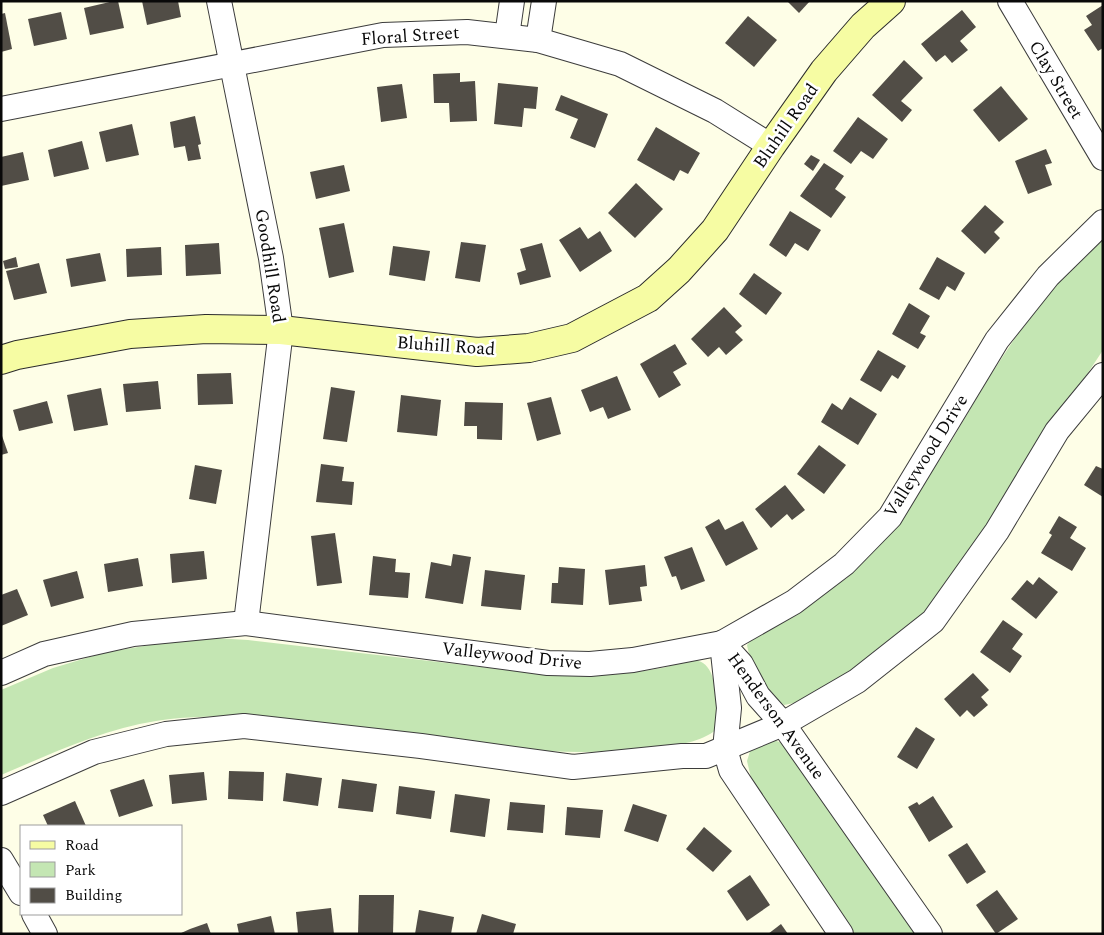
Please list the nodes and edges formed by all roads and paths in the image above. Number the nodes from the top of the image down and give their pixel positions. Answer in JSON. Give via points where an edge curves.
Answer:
{"nodes":[{"id":1,"x":219,"y":1,"type":"edge"},
{"id":2,"x":512,"y":1,"type":"edge"},
{"id":3,"x":544,"y":1,"type":"edge"},
{"id":4,"x":890,"y":1,"type":"edge"},
{"id":5,"x":1010,"y":1,"type":"edge"},
{"id":6,"x":507,"y":36,"type":"junction"},
{"id":7,"x":538,"y":40,"type":"junction"},
{"id":8,"x":232,"y":63,"type":"junction"},
{"id":9,"x":1,"y":109,"type":"edge"},
{"id":10,"x":771,"y":146,"type":"junction"},
{"id":11,"x":1103,"y":158,"type":"edge"},
{"id":12,"x":1103,"y":222,"type":"edge"},
{"id":13,"x":281,"y":330,"type":"junction"},
{"id":14,"x":1,"y":360,"type":"edge"},
{"id":15,"x":1103,"y":374,"type":"edge"},
{"id":16,"x":246,"y":623,"type":"junction"},
{"id":17,"x":722,"y":643,"type":"junction"},
{"id":18,"x":1,"y":673,"type":"edge"},
{"id":19,"x":784,"y":724,"type":"junction"},
{"id":20,"x":725,"y":749,"type":"junction"},
{"id":21,"x":1,"y":794,"type":"edge"},
{"id":22,"x":1,"y":860,"type":"edge"},
{"id":23,"x":20,"y":891,"type":"edge"},
{"id":24,"x":35,"y":915,"type":"edge"},
{"id":25,"x":46,"y":934,"type":"edge"},
{"id":26,"x":841,"y":934,"type":"edge"},
{"id":27,"x":930,"y":934,"type":"edge"}],
"edges":[{"from":1,"to":8,"type":"street","name":"Goodhill Road"},
{"from":2,"to":6,"type":"street"},
{"from":3,"to":7,"type":"street"},
{"from":4,"to":10,"type":"street","name":"Bluhill Road","via":[[824,71]]},
{"from":5,"to":11,"type":"street","name":"Clay Street"},
{"from":6,"to":7,"type":"street","name":"Floral Street"},
{"from":6,"to":8,"type":"street","name":"Floral Street","via":[[467,32],[384,35]]},
{"from":7,"to":10,"type":"street","name":"Floral Street","via":[[620,64],[715,111]]},
{"from":8,"to":9,"type":"street","name":"Floral Street"},
{"from":8,"to":13,"type":"street","name":"Goodhill Road","via":[[271,258]]},
{"from":10,"to":13,"type":"street","name":"Bluhill Road","via":[[715,230],[679,270],[648,298],[572,338],[529,348],[477,352]]},
{"from":12,"to":17,"type":"street","name":"Valleywood Drive","via":[[1048,276],[997,340],[890,517],[844,564],[794,602]]},
{"from":13,"to":14,"type":"street","name":"Bluhill Road","via":[[206,329],[130,334]]},
{"from":13,"to":16,"type":"street","name":"Goodhill Road"},
{"from":15,"to":19,"type":"street","via":[[1057,432],[997,531],[933,621],[857,681]]},
{"from":16,"to":17,"type":"street","name":"Valleywood Drive","via":[[548,663],[633,660]]},
{"from":16,"to":18,"type":"street","name":"Valleywood Drive","via":[[133,634],[44,654]]},
{"from":17,"to":19,"type":"street","name":"Henderson Avenue","via":[[741,664],[758,696]]},
{"from":17,"to":20,"type":"street","name":"Henderson Avenue","via":[[729,708]]},
{"from":19,"to":20,"type":"street"},
{"from":19,"to":27,"type":"street","name":"Henderson Avenue"},
{"from":20,"to":21,"type":"street","via":[[706,756],[572,767],[244,726],[166,734],[94,752]]},
{"from":20,"to":26,"type":"street","name":"Henderson Avenue","via":[[731,770]]},
{"from":22,"to":23,"type":"street"},
{"from":24,"to":25,"type":"street"}]}
